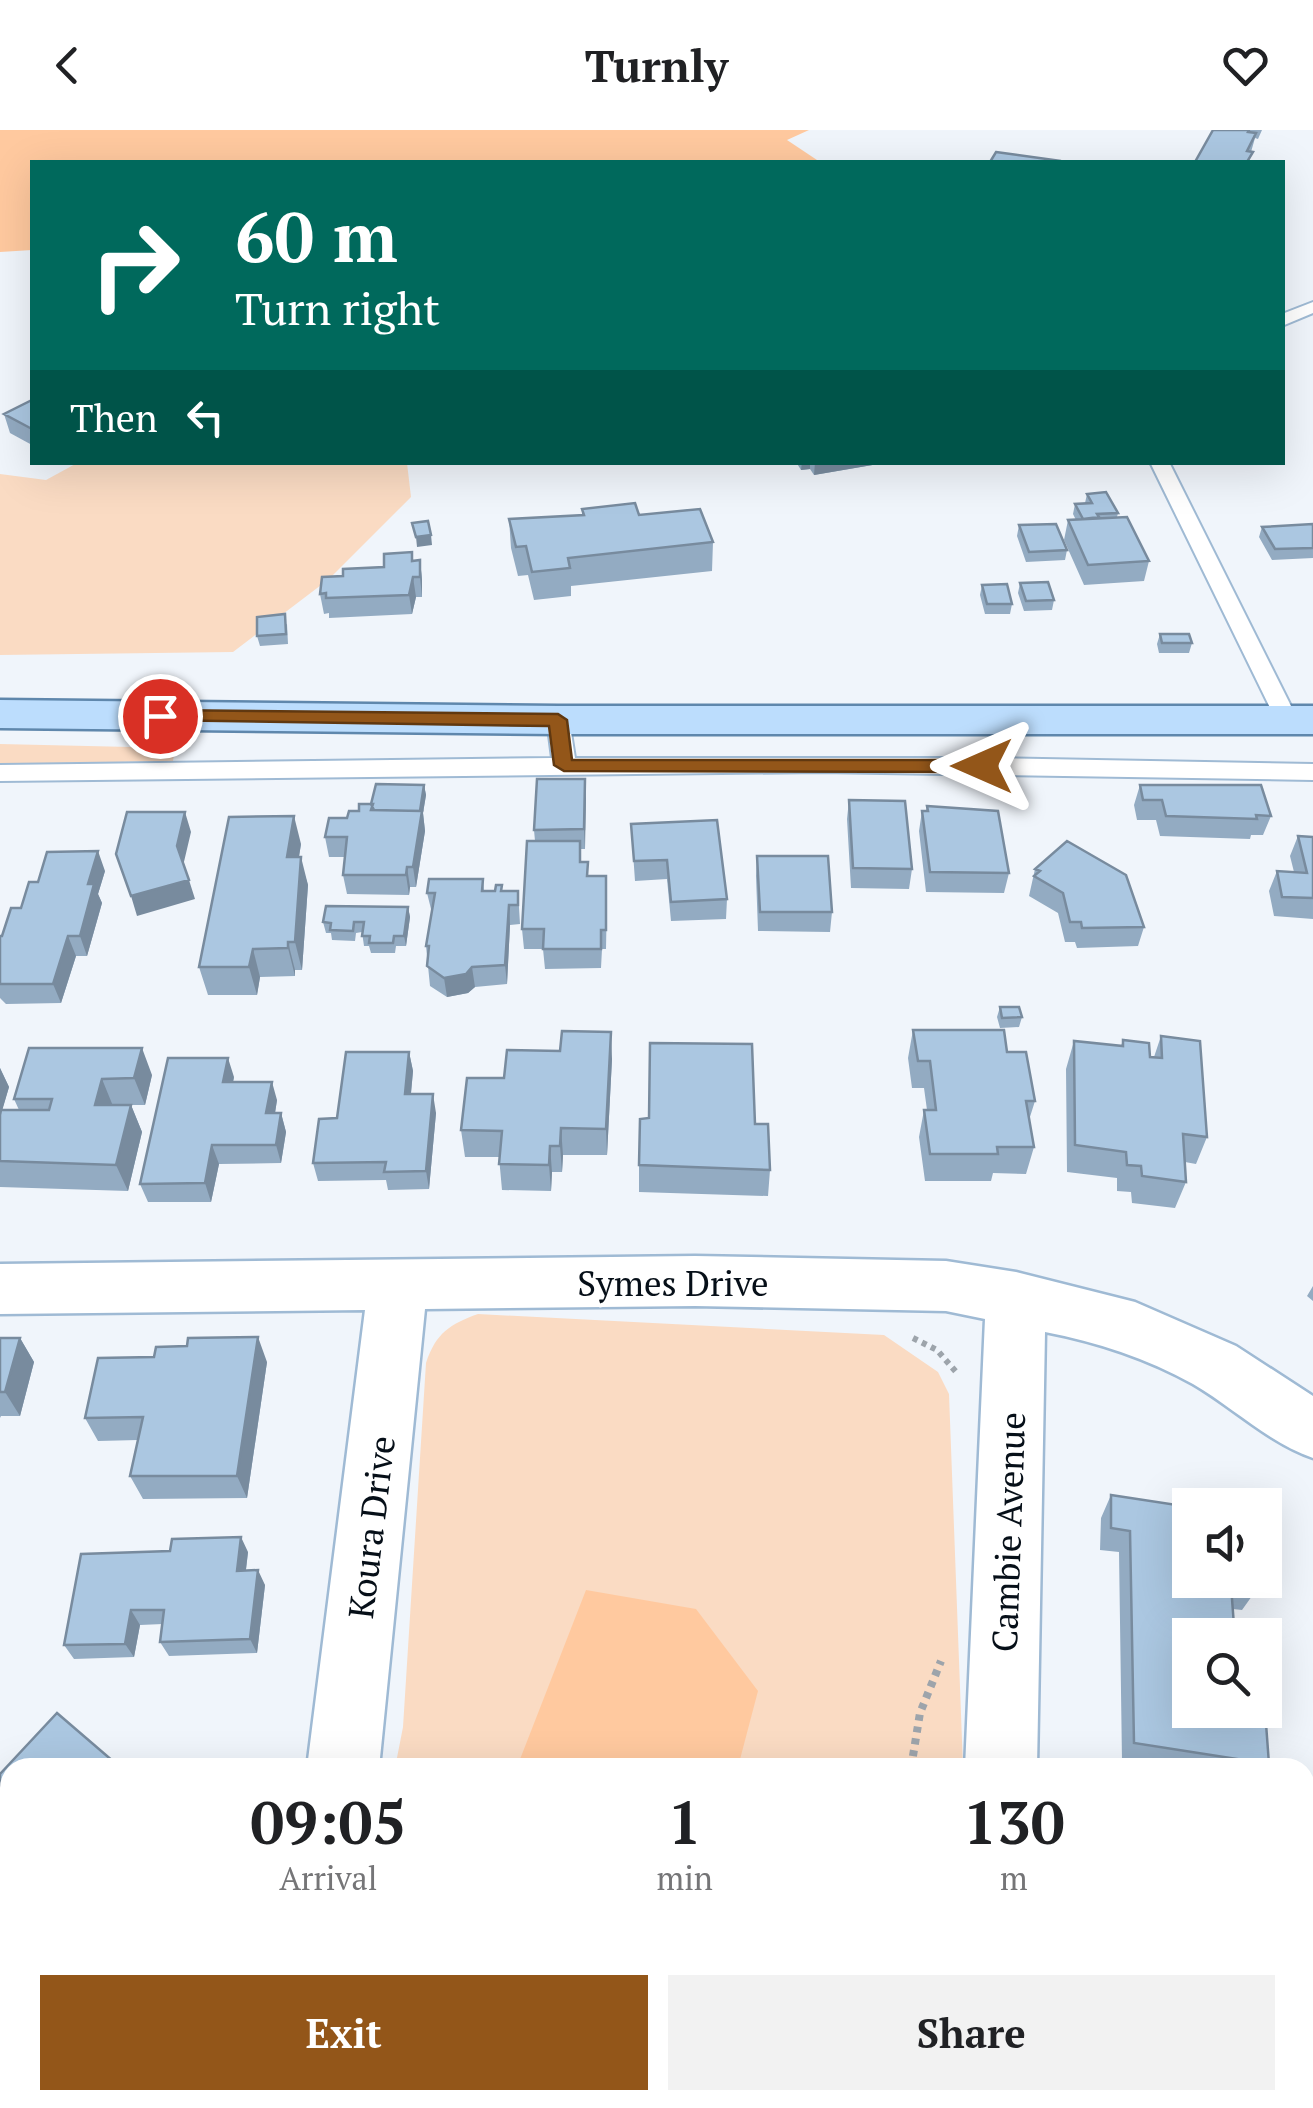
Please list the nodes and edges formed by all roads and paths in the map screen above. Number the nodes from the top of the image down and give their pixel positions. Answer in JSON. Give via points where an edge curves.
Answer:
{"nodes":[{"id":1,"x":1313,"y":307,"type":"edge"},
{"id":2,"x":1285,"y":319,"type":"edge"},
{"id":3,"x":1161,"y":465,"type":"edge"},
{"id":4,"x":0,"y":714,"type":"edge"},
{"id":5,"x":558,"y":720,"type":"junction"},
{"id":6,"x":1300,"y":720,"type":"edge"},
{"id":7,"x":564,"y":765,"type":"junction"},
{"id":8,"x":1313,"y":772,"type":"edge"},
{"id":9,"x":0,"y":773,"type":"edge"},
{"id":10,"x":398,"y":1288,"type":"junction"},
{"id":11,"x":0,"y":1290,"type":"edge"},
{"id":12,"x":1016,"y":1298,"type":"junction"},
{"id":13,"x":899,"y":1331,"type":"dead end"},
{"id":14,"x":959,"y":1386,"type":"dead end"},
{"id":15,"x":1313,"y":1430,"type":"edge"},
{"id":16,"x":947,"y":1650,"type":"dead end"},
{"id":17,"x":344,"y":1758,"type":"edge"},
{"id":18,"x":911,"y":1758,"type":"edge"},
{"id":19,"x":1001,"y":1758,"type":"edge"}],
"edges":[{"from":1,"to":2,"type":"lane"},
{"from":3,"to":6,"type":"lane"},
{"from":4,"to":5,"type":"main road"},
{"from":5,"to":6,"type":"main road"},
{"from":5,"to":7,"type":"lane"},
{"from":7,"to":8,"type":"lane"},
{"from":7,"to":9,"type":"lane"},
{"from":10,"to":11,"type":"street","name":"Symes Drive"},
{"from":10,"to":12,"type":"street","name":"Symes Drive","via":[[844,1283],[946,1286]]},
{"from":10,"to":17,"type":"street","name":"Koura Drive"},
{"from":12,"to":15,"type":"street","name":"Symes Drive","via":[[1114,1320],[1214,1365]]},
{"from":12,"to":19,"type":"street","name":"Cambie Avenue"},
{"from":13,"to":14,"type":"path","via":[[937,1350],[957,1372]]},
{"from":16,"to":18,"type":"path","via":[[927,1689]]}]}
